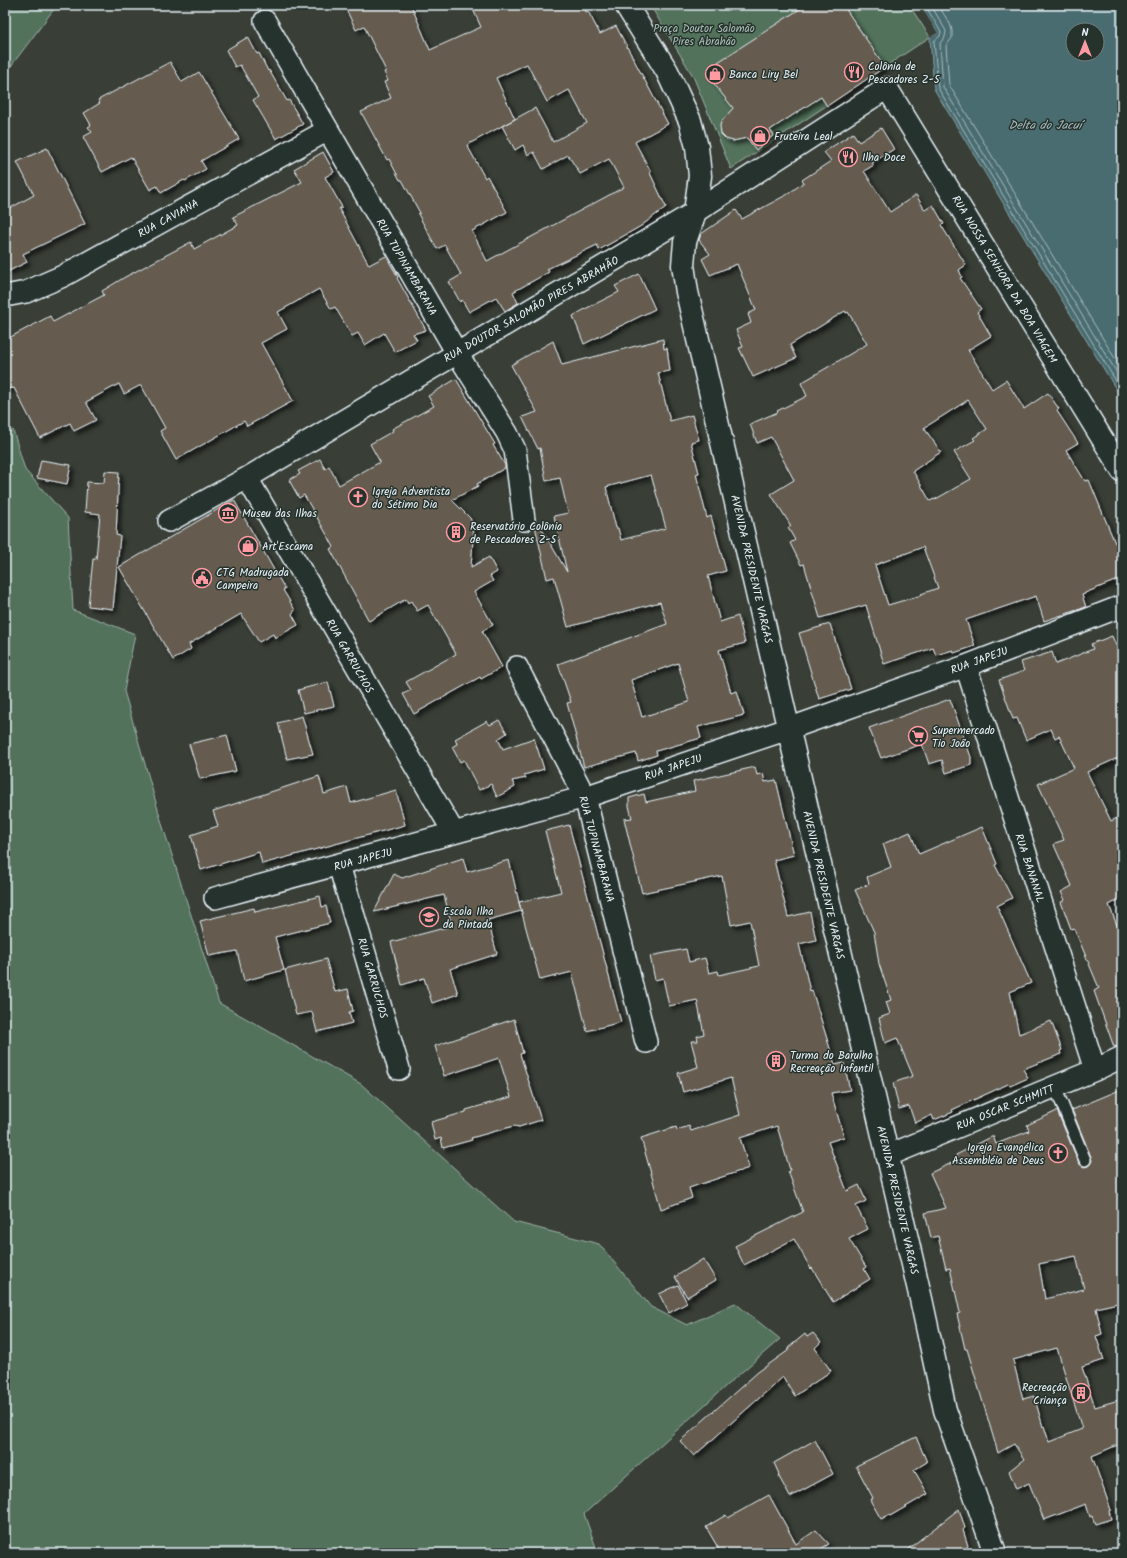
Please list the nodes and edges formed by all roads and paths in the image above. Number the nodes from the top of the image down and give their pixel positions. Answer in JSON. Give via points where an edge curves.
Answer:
{"nodes":[{"id":1,"x":626,"y":5,"type":"edge"},
{"id":2,"x":265,"y":21,"type":"dead end"},
{"id":3,"x":888,"y":88,"type":"joint"},
{"id":4,"x":328,"y":130,"type":"junction"},
{"id":5,"x":695,"y":212,"type":"junction"},
{"id":6,"x":5,"y":296,"type":"edge"},
{"id":7,"x":457,"y":353,"type":"junction"},
{"id":8,"x":1122,"y":471,"type":"edge"},
{"id":9,"x":247,"y":478,"type":"junction"},
{"id":10,"x":524,"y":520,"type":"dead end"},
{"id":11,"x":169,"y":521,"type":"dead end"},
{"id":12,"x":1122,"y":606,"type":"edge"},
{"id":13,"x":966,"y":666,"type":"junction"},
{"id":14,"x":517,"y":667,"type":"dead end"},
{"id":15,"x":788,"y":729,"type":"junction"},
{"id":16,"x":584,"y":797,"type":"junction"},
{"id":17,"x":454,"y":833,"type":"junction"},
{"id":18,"x":339,"y":865,"type":"junction"},
{"id":19,"x":215,"y":898,"type":"dead end"},
{"id":20,"x":646,"y":1042,"type":"dead end"},
{"id":21,"x":1122,"y":1056,"type":"edge"},
{"id":22,"x":399,"y":1068,"type":"dead end"},
{"id":23,"x":1095,"y":1070,"type":"junction"},
{"id":24,"x":1054,"y":1087,"type":"junction"},
{"id":25,"x":887,"y":1156,"type":"junction"},
{"id":26,"x":1085,"y":1160,"type":"dead end"},
{"id":27,"x":995,"y":1553,"type":"edge"}],
"edges":[{"from":1,"to":5,"type":"street","name":"AVENIDA PRESIDENTE VARGAS","via":[[667,71],[690,121],[697,147],[700,176]]},
{"from":2,"to":4,"type":"street","name":"RUA TUPINAMBARANA"},
{"from":3,"to":5,"type":"street","name":"RUA DOUTOR SALOMÃO PIRES ABRAHÃO"},
{"from":3,"to":8,"type":"street","name":"RUA NOSSA SENHORA DA BOA VIAGEM"},
{"from":4,"to":6,"type":"street","name":"RUA CAVIANA","via":[[63,276],[26,292]]},
{"from":4,"to":7,"type":"street","name":"RUA TUPINAMBARANA"},
{"from":5,"to":7,"type":"street","name":"RUA DOUTOR SALOMÃO PIRES ABRAHÃO"},
{"from":5,"to":15,"type":"street","name":"AVENIDA PRESIDENTE VARGAS","via":[[685,242],[683,265],[687,292]]},
{"from":7,"to":9,"type":"street","name":"RUA DOUTOR SALOMÃO PIRES ABRAHÃO"},
{"from":7,"to":10,"type":"street","name":"RUA TUPINAMBARANA","via":[[515,450]]},
{"from":9,"to":11,"type":"street","name":"RUA DOUTOR SALOMÃO PIRES ABRAHÃO"},
{"from":9,"to":17,"type":"street","name":"RUA GARRUCHOS"},
{"from":12,"to":13,"type":"street","name":"RUA JAPEJU"},
{"from":13,"to":15,"type":"street","name":"RUA JAPEJU"},
{"from":13,"to":23,"type":"street","name":"RUA BANANAL"},
{"from":14,"to":16,"type":"street","name":"RUA TUPINAMBARANA"},
{"from":15,"to":16,"type":"street","name":"RUA JAPEJU"},
{"from":15,"to":25,"type":"street","name":"AVENIDA PRESIDENTE VARGAS"},
{"from":16,"to":17,"type":"street","name":"RUA JAPEJU"},
{"from":16,"to":20,"type":"street","name":"RUA TUPINAMBARANA"},
{"from":17,"to":18,"type":"street","name":"RUA JAPEJU"},
{"from":18,"to":19,"type":"street","name":"RUA JAPEJU"},
{"from":18,"to":22,"type":"street","name":"RUA GARRUCHOS"},
{"from":21,"to":23,"type":"street","name":"RUA OSCAR SCHMITT"},
{"from":23,"to":24,"type":"street","name":"RUA OSCAR SCHMITT"},
{"from":24,"to":25,"type":"street","name":"RUA OSCAR SCHMITT"},
{"from":24,"to":26,"type":"lane"},
{"from":25,"to":27,"type":"street","name":"AVENIDA PRESIDENTE VARGAS","via":[[946,1410]]}]}
